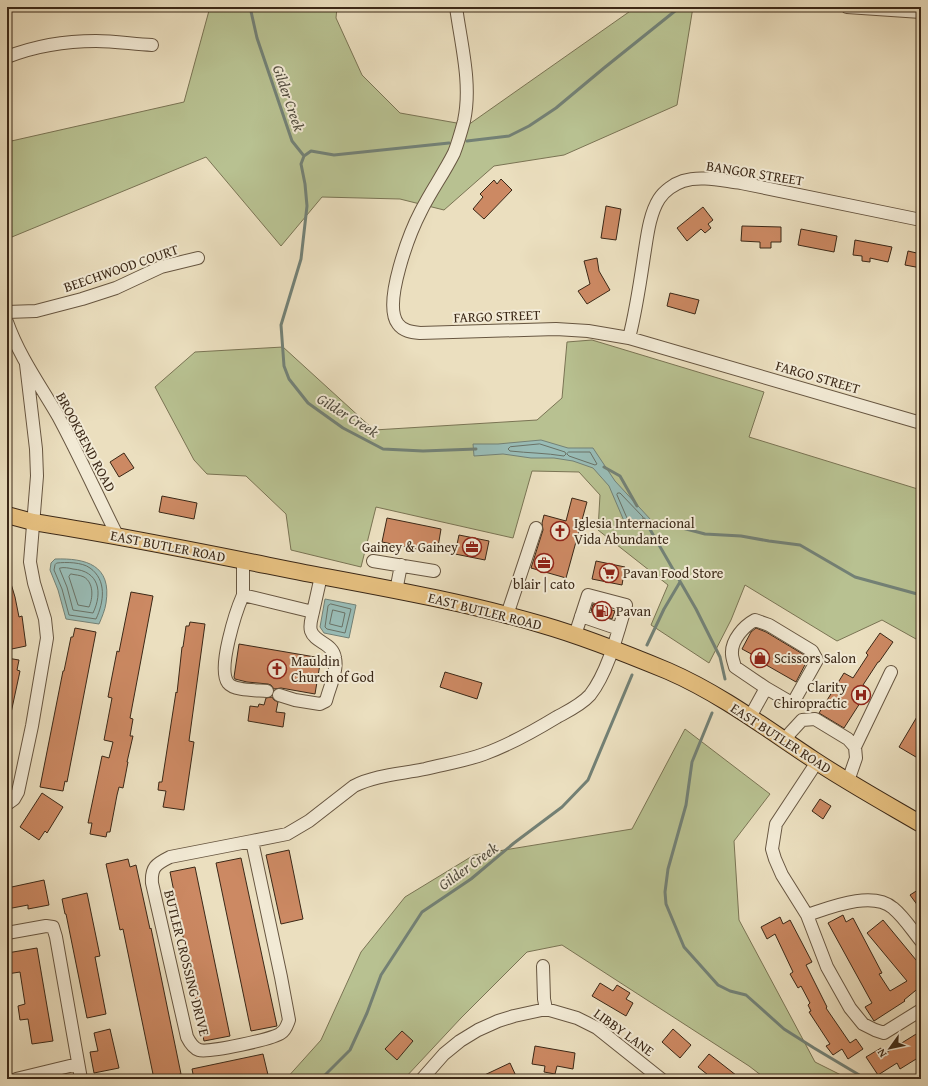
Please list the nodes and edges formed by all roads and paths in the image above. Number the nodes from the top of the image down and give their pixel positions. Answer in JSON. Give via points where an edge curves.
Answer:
{"nodes":[{"id":1,"x":456,"y":7,"type":"edge"},
{"id":2,"x":847,"y":7,"type":"edge"},
{"id":3,"x":921,"y":12,"type":"edge"},
{"id":4,"x":152,"y":45,"type":"dead end"},
{"id":5,"x":7,"y":57,"type":"edge"},
{"id":6,"x":921,"y":220,"type":"edge"},
{"id":7,"x":198,"y":258,"type":"dead end"},
{"id":8,"x":7,"y":312,"type":"edge"},
{"id":9,"x":7,"y":322,"type":"edge"},
{"id":10,"x":629,"y":338,"type":"junction"},
{"id":11,"x":26,"y":364,"type":"junction"},
{"id":12,"x":921,"y":423,"type":"edge"},
{"id":13,"x":7,"y":515,"type":"edge"},
{"id":14,"x":33,"y":522,"type":"junction"},
{"id":15,"x":536,"y":528,"type":"dead end"},
{"id":16,"x":118,"y":537,"type":"junction"},
{"id":17,"x":242,"y":560,"type":"junction"},
{"id":18,"x":373,"y":561,"type":"dead end"},
{"id":19,"x":401,"y":565,"type":"junction"},
{"id":20,"x":434,"y":571,"type":"dead end"},
{"id":21,"x":321,"y":576,"type":"junction"},
{"id":22,"x":396,"y":591,"type":"junction"},
{"id":23,"x":243,"y":595,"type":"junction"},
{"id":24,"x":313,"y":612,"type":"junction"},
{"id":25,"x":508,"y":615,"type":"junction"},
{"id":26,"x":581,"y":616,"type":"junction"},
{"id":27,"x":619,"y":629,"type":"junction"},
{"id":28,"x":575,"y":635,"type":"junction"},
{"id":29,"x":612,"y":649,"type":"junction"},
{"id":30,"x":891,"y":672,"type":"dead end"},
{"id":31,"x":766,"y":688,"type":"junction"},
{"id":32,"x":267,"y":691,"type":"dead end"},
{"id":33,"x":279,"y":695,"type":"dead end"},
{"id":34,"x":750,"y":718,"type":"junction"},
{"id":35,"x":786,"y":741,"type":"junction"},
{"id":36,"x":854,"y":747,"type":"junction"},
{"id":37,"x":816,"y":762,"type":"junction"},
{"id":38,"x":848,"y":781,"type":"junction"},
{"id":39,"x":7,"y":804,"type":"edge"},
{"id":40,"x":921,"y":824,"type":"edge"},
{"id":41,"x":252,"y":841,"type":"junction"},
{"id":42,"x":807,"y":916,"type":"junction"},
{"id":43,"x":7,"y":933,"type":"edge"},
{"id":44,"x":921,"y":941,"type":"edge"},
{"id":45,"x":543,"y":966,"type":"dead end"},
{"id":46,"x":546,"y":1009,"type":"junction"},
{"id":47,"x":921,"y":1010,"type":"edge"},
{"id":48,"x":78,"y":1064,"type":"junction"},
{"id":49,"x":16,"y":1079,"type":"edge"},
{"id":50,"x":81,"y":1079,"type":"edge"},
{"id":51,"x":422,"y":1079,"type":"edge"},
{"id":52,"x":661,"y":1079,"type":"edge"}],
"edges":[{"from":1,"to":10,"type":"street","name":"FARGO STREET","via":[[466,86],[464,119],[454,153],[420,212],[407,243],[396,278],[395,320],[406,330],[420,333],[556,329]]},
{"from":2,"to":3,"type":"street"},
{"from":4,"to":5,"type":"street","via":[[96,41],[65,43],[43,46]]},
{"from":6,"to":10,"type":"street","name":"BANGOR STREET","via":[[741,183],[711,179],[684,180],[667,190],[654,210]]},
{"from":7,"to":8,"type":"street","name":"BEECHWOOD COURT","via":[[161,268],[116,288],[82,299],[36,311]]},
{"from":9,"to":11,"type":"street","name":"BROOKBEND ROAD"},
{"from":10,"to":12,"type":"street","name":"FARGO STREET"},
{"from":11,"to":14,"type":"street","name":"BROOKBEND ROAD","via":[[36,449],[37,476]]},
{"from":11,"to":16,"type":"street","name":"BROOKBEND ROAD","via":[[58,416]]},
{"from":13,"to":14,"type":"main road","name":"EAST BUTLER ROAD"},
{"from":14,"to":16,"type":"main road","name":"EAST BUTLER ROAD"},
{"from":14,"to":39,"type":"street","name":"BROOKBEND ROAD","via":[[30,562],[45,619],[47,638],[18,792]]},
{"from":15,"to":25,"type":"street"},
{"from":16,"to":17,"type":"main road","name":"EAST BUTLER ROAD"},
{"from":17,"to":21,"type":"main road","name":"EAST BUTLER ROAD"},
{"from":17,"to":23,"type":"street"},
{"from":18,"to":19,"type":"street"},
{"from":19,"to":20,"type":"street"},
{"from":19,"to":22,"type":"street"},
{"from":21,"to":22,"type":"main road","name":"EAST BUTLER ROAD"},
{"from":21,"to":24,"type":"street"},
{"from":22,"to":25,"type":"main road","name":"EAST BUTLER ROAD"},
{"from":23,"to":24,"type":"street"},
{"from":23,"to":32,"type":"street","via":[[225,652],[224,675],[232,686],[245,690]]},
{"from":24,"to":33,"type":"street","via":[[311,630],[315,637],[332,649],[336,659],[326,701],[320,704]]},
{"from":25,"to":28,"type":"main road","name":"EAST BUTLER ROAD"},
{"from":26,"to":27,"type":"street"},
{"from":26,"to":27,"type":"street","name":"BUTLER CROSSING DRIVE","via":[[588,594],[626,605]]},
{"from":26,"to":28,"type":"street"},
{"from":27,"to":29,"type":"street","name":"BUTLER CROSSING DRIVE"},
{"from":28,"to":29,"type":"main road","name":"EAST BUTLER ROAD"},
{"from":29,"to":34,"type":"main road","name":"EAST BUTLER ROAD","via":[[676,676],[733,706]]},
{"from":29,"to":41,"type":"street","name":"BUTLER CROSSING DRIVE","via":[[601,678],[589,696],[579,705],[547,723],[485,754],[360,783],[287,834]]},
{"from":30,"to":36,"type":"street"},
{"from":31,"to":31,"type":"street","via":[[735,667],[731,653],[737,637],[746,625],[755,620],[769,625],[812,651],[817,660],[794,701],[790,702]]},
{"from":31,"to":34,"type":"street"},
{"from":34,"to":35,"type":"main road","name":"EAST BUTLER ROAD"},
{"from":35,"to":36,"type":"street","via":[[802,720],[815,719],[848,739]]},
{"from":35,"to":37,"type":"main road","name":"EAST BUTLER ROAD"},
{"from":36,"to":38,"type":"street","via":[[856,758]]},
{"from":37,"to":38,"type":"main road","name":"EAST BUTLER ROAD"},
{"from":37,"to":42,"type":"street","via":[[776,824],[772,842],[775,859],[782,875]]},
{"from":38,"to":40,"type":"main road","name":"EAST BUTLER ROAD"},
{"from":41,"to":41,"type":"street","name":"BUTLER CROSSING DRIVE","via":[[289,1020],[287,1027],[279,1035],[200,1051],[194,1048],[187,1037],[152,883],[152,871],[159,862],[170,857]]},
{"from":42,"to":44,"type":"street","via":[[838,905],[875,900],[893,908]]},
{"from":42,"to":47,"type":"street","via":[[827,966],[850,1008],[863,1024],[884,1033]]},
{"from":43,"to":48,"type":"street","via":[[53,927]]},
{"from":45,"to":46,"type":"street"},
{"from":46,"to":51,"type":"street","name":"LIBBY LANE","via":[[509,1018],[478,1030],[444,1054]]},
{"from":46,"to":52,"type":"street","name":"LIBBY LANE","via":[[577,1018],[597,1028]]},
{"from":48,"to":49,"type":"street"},
{"from":48,"to":50,"type":"street"}]}
